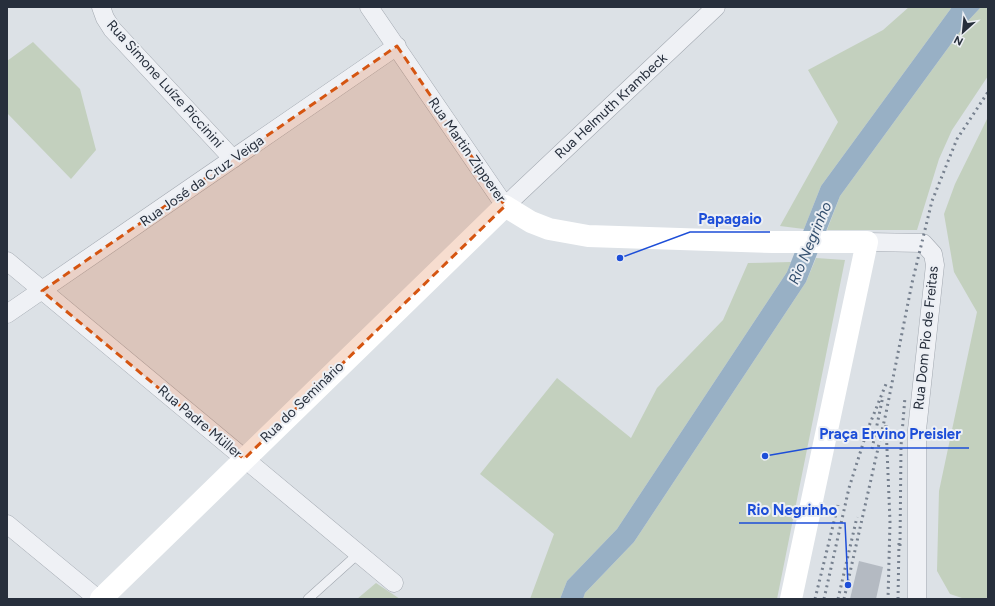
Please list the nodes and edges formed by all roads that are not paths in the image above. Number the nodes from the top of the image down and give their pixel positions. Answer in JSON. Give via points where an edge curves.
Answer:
{"nodes":[{"id":1,"x":101,"y":7,"type":"edge"},
{"id":2,"x":369,"y":7,"type":"edge"},
{"id":3,"x":710,"y":9,"type":"edge"},
{"id":4,"x":397,"y":46,"type":"junction"},
{"id":5,"x":233,"y":159,"type":"junction"},
{"id":6,"x":505,"y":206,"type":"junction"},
{"id":7,"x":833,"y":242,"type":"joint"},
{"id":8,"x":867,"y":242,"type":"junction"},
{"id":9,"x":7,"y":261,"type":"edge"},
{"id":10,"x":42,"y":291,"type":"junction"},
{"id":11,"x":7,"y":314,"type":"edge"},
{"id":12,"x":244,"y":458,"type":"junction"},
{"id":13,"x":7,"y":524,"type":"edge"},
{"id":14,"x":358,"y":554,"type":"junction"},
{"id":15,"x":394,"y":584,"type":"dead end"},
{"id":16,"x":98,"y":599,"type":"edge"},
{"id":17,"x":101,"y":599,"type":"edge"},
{"id":18,"x":308,"y":599,"type":"edge"},
{"id":19,"x":791,"y":599,"type":"edge"},
{"id":20,"x":917,"y":599,"type":"edge"}],
"edges":[{"from":1,"to":5,"type":"street","name":"Rua Simone Luíze Piccinini","via":[[104,18],[112,29]]},
{"from":2,"to":4,"type":"street","name":"Rua Martin Zipperer"},
{"from":3,"to":6,"type":"street","name":"Rua Helmuth Krambeck"},
{"from":4,"to":5,"type":"street","name":"Rua José da Cruz Veiga"},
{"from":4,"to":6,"type":"street","name":"Rua Martin Zipperer"},
{"from":5,"to":10,"type":"street","name":"Rua José da Cruz Veiga"},
{"from":6,"to":7,"type":"street","name":"Rua Martin Zipperer","via":[[548,229],[588,236]]},
{"from":6,"to":12,"type":"street","name":"Rua do Seminário"},
{"from":7,"to":8,"type":"street","name":"Rua Dom Pio de Freitas"},
{"from":8,"to":19,"type":"street"},
{"from":8,"to":20,"type":"street","name":"Rua Dom Pio de Freitas","via":[[923,243],[933,254],[935,265],[917,430]]},
{"from":9,"to":10,"type":"street","name":"Rua Padre Müller"},
{"from":10,"to":11,"type":"street","name":"Rua José da Cruz Veiga"},
{"from":10,"to":12,"type":"street","name":"Rua Padre Müller"},
{"from":12,"to":14,"type":"street","name":"Rua Padre Müller"},
{"from":12,"to":17,"type":"street","name":"Rua do Seminário"},
{"from":13,"to":16,"type":"street"},
{"from":14,"to":15,"type":"street","name":"Rua Padre Müller"},
{"from":14,"to":18,"type":"lane"}]}
